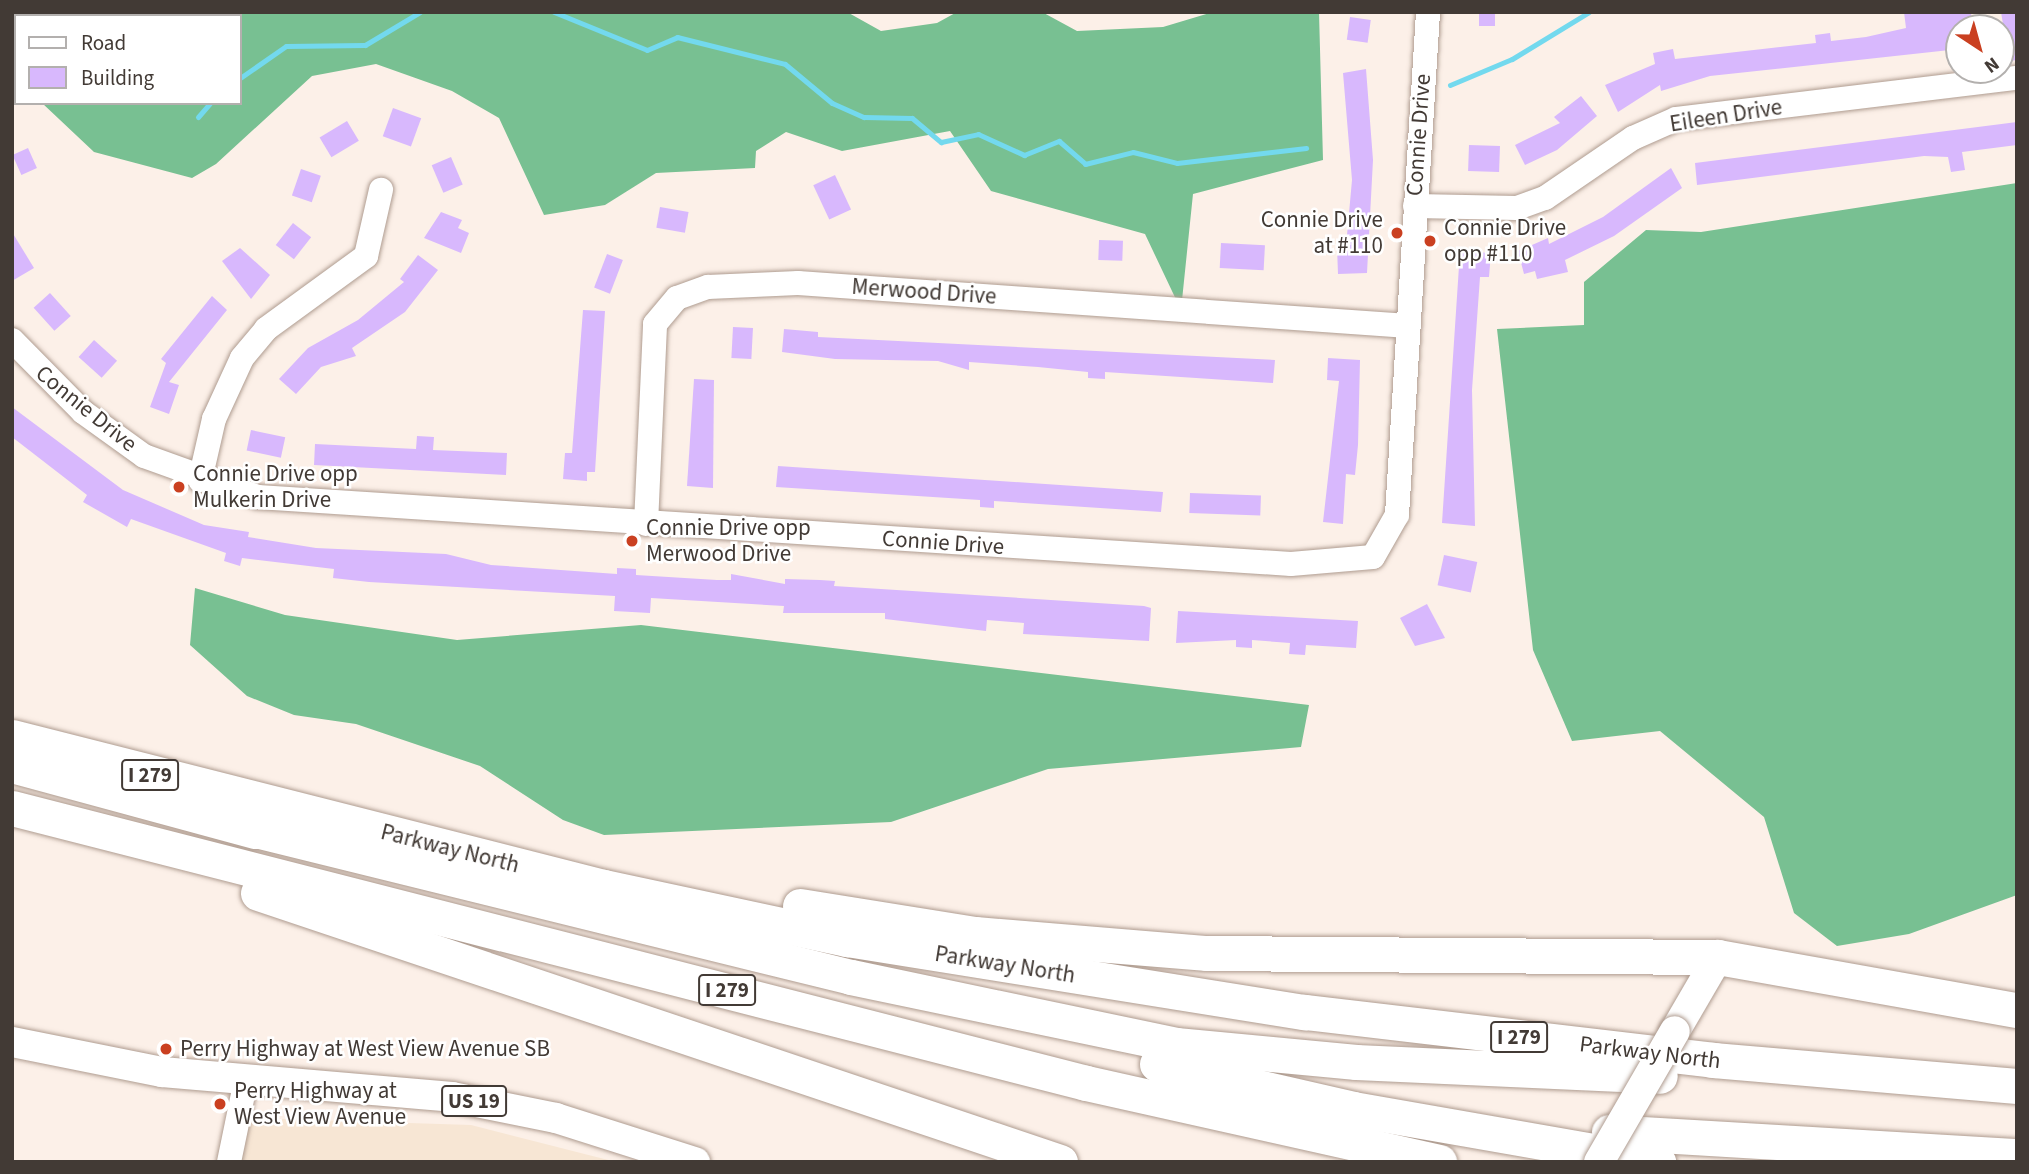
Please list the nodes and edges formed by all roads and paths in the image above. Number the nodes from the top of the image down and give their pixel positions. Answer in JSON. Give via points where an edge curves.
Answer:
{"nodes":[{"id":1,"x":1428,"y":12,"type":"edge"},
{"id":2,"x":2017,"y":78,"type":"edge"},
{"id":3,"x":381,"y":190,"type":"dead end"},
{"id":4,"x":1415,"y":206,"type":"junction"},
{"id":5,"x":1408,"y":326,"type":"junction"},
{"id":6,"x":12,"y":340,"type":"edge"},
{"id":7,"x":200,"y":480,"type":"junction"},
{"id":8,"x":646,"y":524,"type":"junction"},
{"id":9,"x":12,"y":737,"type":"edge"},
{"id":10,"x":12,"y":765,"type":"edge"},
{"id":11,"x":12,"y":808,"type":"edge"},
{"id":12,"x":235,"y":825,"type":"junction"},
{"id":13,"x":383,"y":833,"type":"junction"},
{"id":14,"x":198,"y":856,"type":"junction"},
{"id":15,"x":1718,"y":957,"type":"junction"},
{"id":16,"x":2017,"y":1010,"type":"edge"},
{"id":17,"x":12,"y":1042,"type":"edge"},
{"id":18,"x":1200,"y":1074,"type":"junction"},
{"id":19,"x":246,"y":1080,"type":"junction"},
{"id":20,"x":2017,"y":1086,"type":"edge"},
{"id":21,"x":2017,"y":1091,"type":"edge"},
{"id":22,"x":2017,"y":1156,"type":"edge"},
{"id":23,"x":229,"y":1162,"type":"edge"},
{"id":24,"x":695,"y":1162,"type":"edge"},
{"id":25,"x":1060,"y":1162,"type":"edge"},
{"id":26,"x":1439,"y":1162,"type":"edge"},
{"id":27,"x":1599,"y":1162,"type":"edge"},
{"id":28,"x":1658,"y":1162,"type":"edge"}],
"edges":[{"from":1,"to":4,"type":"street","name":"Connie Drive"},
{"from":2,"to":4,"type":"street","name":"Eileen Drive","via":[[1676,119],[1633,138],[1586,173],[1526,205]]},
{"from":3,"to":7,"type":"street","via":[[366,256],[266,330],[242,358],[214,419]]},
{"from":4,"to":5,"type":"street","name":"Connie Drive"},
{"from":5,"to":8,"type":"street","name":"Connie Drive","via":[[1397,515],[1373,557],[1291,564]]},
{"from":5,"to":8,"type":"street","name":"Merwood Drive","via":[[798,283],[708,287],[677,298],[655,324]]},
{"from":6,"to":7,"type":"street","name":"Connie Drive","via":[[83,412],[144,456]]},
{"from":7,"to":8,"type":"street","name":"Connie Drive","via":[[258,497]]},
{"from":9,"to":13,"type":"highway","name":"Parkway North","number":"I 279"},
{"from":10,"to":12,"type":"highway"},
{"from":11,"to":14,"type":"highway","number":"I 279"},
{"from":12,"to":18,"type":"highway","via":[[1029,1036]]},
{"from":12,"to":21,"type":"highway","via":[[917,992],[1176,1045],[1970,1099]]},
{"from":13,"to":15,"type":"highway","via":[[890,921],[1050,942],[1277,956]]},
{"from":13,"to":20,"type":"highway","name":"Parkway North","number":"I 279","via":[[847,939],[1305,1012],[1713,1060]]},
{"from":14,"to":25,"type":"highway","via":[[241,887]]},
{"from":14,"to":26,"type":"highway","number":"I 279","via":[[1086,1083]]},
{"from":15,"to":16,"type":"highway"},
{"from":15,"to":27,"type":"main road","bridge":true},
{"from":17,"to":19,"type":"main road","number":"US 19","via":[[113,1065]]},
{"from":18,"to":22,"type":"highway","via":[[1634,1135]]},
{"from":18,"to":28,"type":"highway","via":[[1353,1109]]},
{"from":19,"to":23,"type":"street"},
{"from":19,"to":24,"type":"main road","number":"US 19","via":[[465,1099],[594,1128]]}]}
